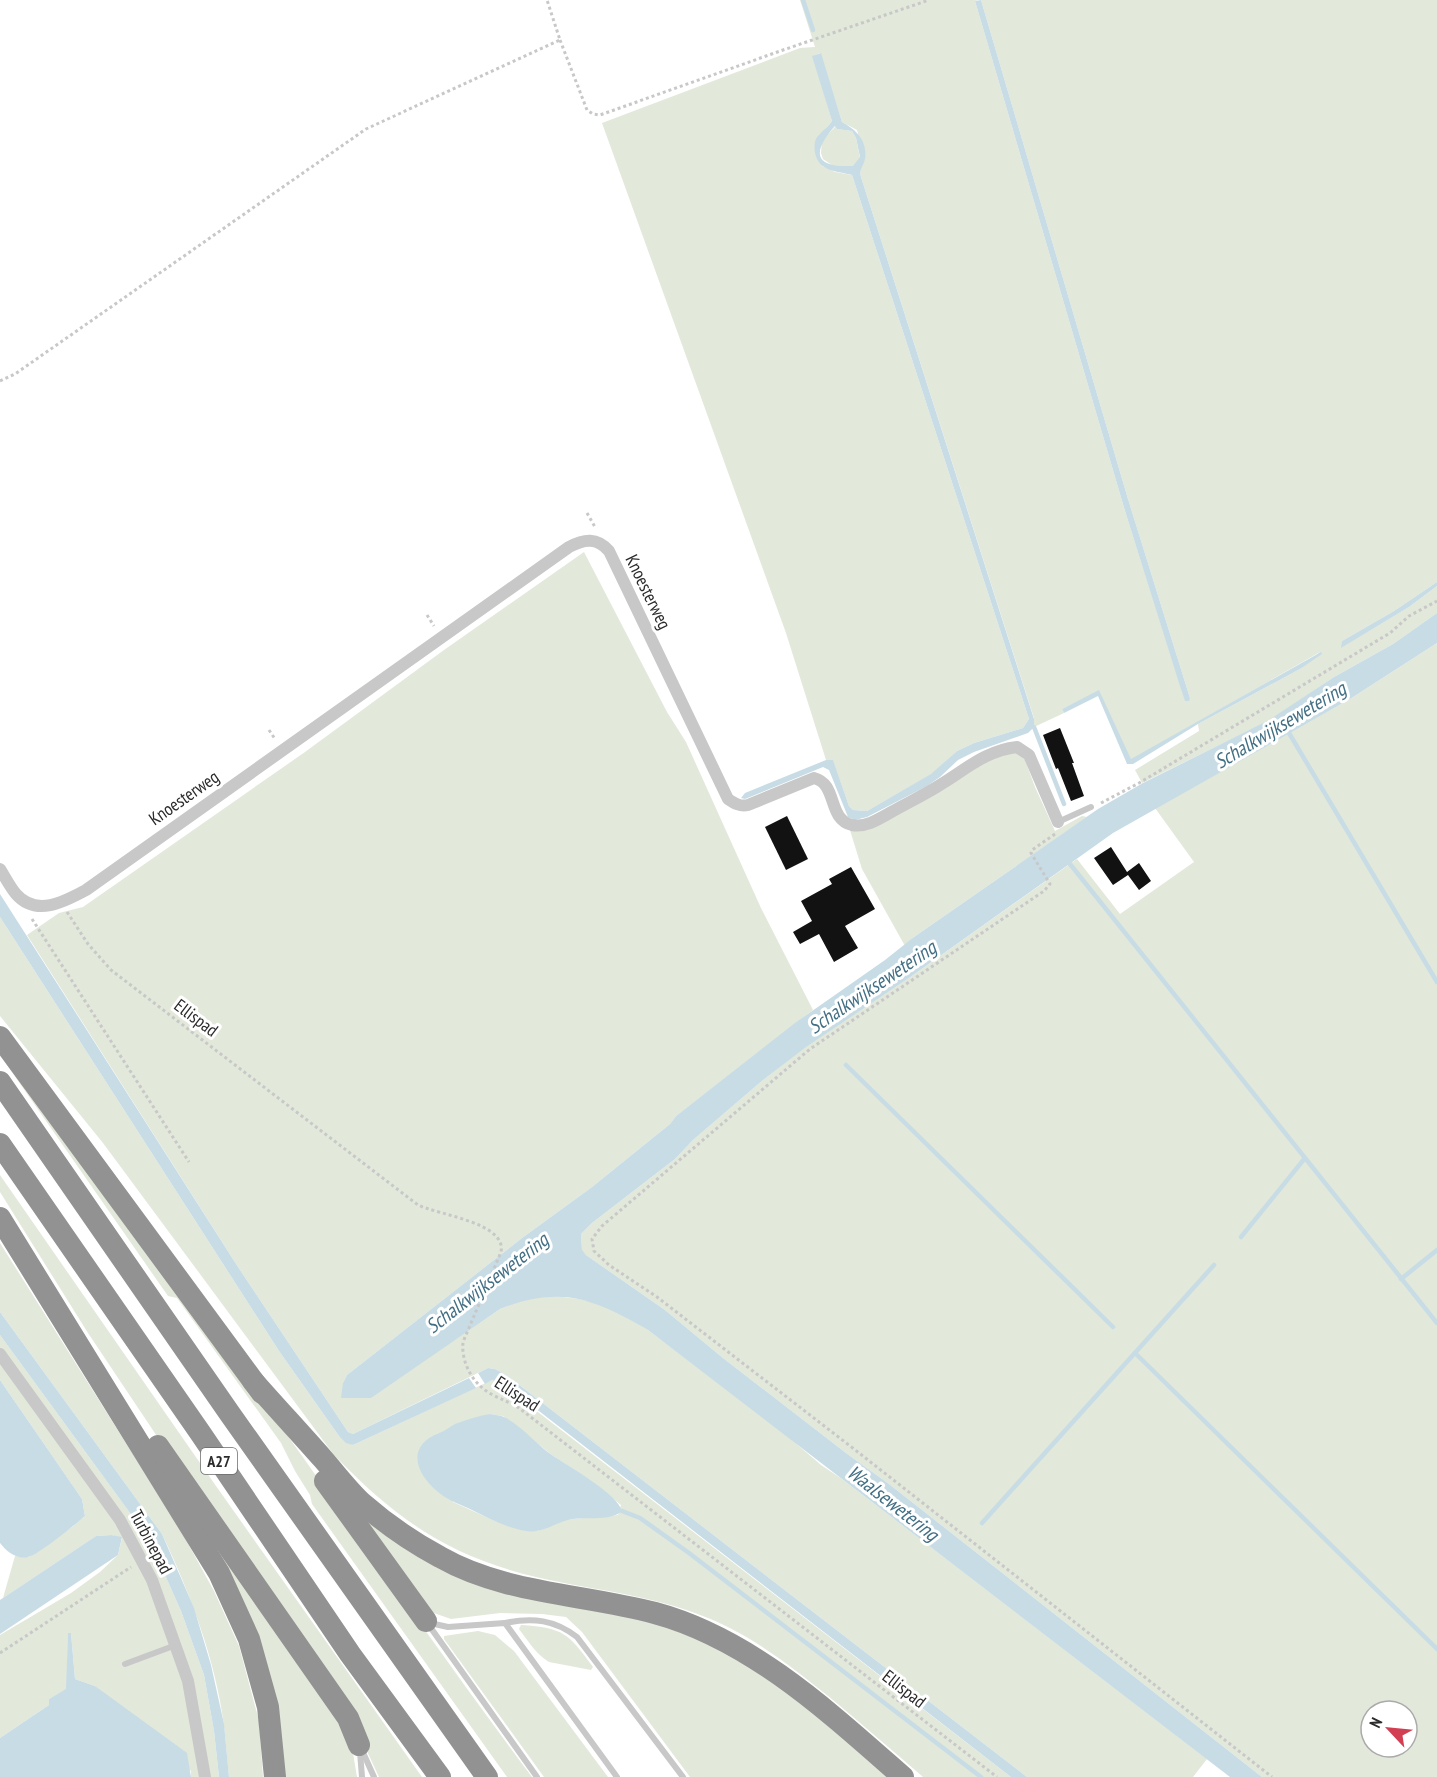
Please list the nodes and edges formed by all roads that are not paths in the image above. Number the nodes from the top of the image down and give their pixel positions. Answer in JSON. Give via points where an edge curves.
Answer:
{"nodes":[{"id":1,"x":1091,"y":807,"type":"road end"},
{"id":2,"x":1058,"y":822,"type":"joint"},
{"id":3,"x":0,"y":869,"type":"edge"},
{"id":4,"x":0,"y":1036,"type":"edge"},
{"id":5,"x":0,"y":1082,"type":"edge"},
{"id":6,"x":0,"y":1144,"type":"edge"},
{"id":7,"x":0,"y":1218,"type":"edge"},
{"id":8,"x":69,"y":1329,"type":"junction"},
{"id":9,"x":0,"y":1354,"type":"edge"},
{"id":10,"x":253,"y":1381,"type":"junction"},
{"id":11,"x":426,"y":1621,"type":"junction"},
{"id":12,"x":506,"y":1623,"type":"junction"},
{"id":13,"x":177,"y":1645,"type":"junction"},
{"id":14,"x":124,"y":1664,"type":"dead end"},
{"id":15,"x":359,"y":1745,"type":"junction"},
{"id":16,"x":205,"y":1777,"type":"edge"},
{"id":17,"x":275,"y":1777,"type":"edge"},
{"id":18,"x":362,"y":1777,"type":"edge"},
{"id":19,"x":374,"y":1777,"type":"edge"},
{"id":20,"x":440,"y":1777,"type":"edge"},
{"id":21,"x":487,"y":1777,"type":"edge"},
{"id":22,"x":537,"y":1777,"type":"edge"},
{"id":23,"x":617,"y":1777,"type":"edge"},
{"id":24,"x":683,"y":1777,"type":"edge"},
{"id":25,"x":903,"y":1777,"type":"edge"}],
"edges":[{"from":1,"to":2,"type":"lane"},
{"from":2,"to":3,"type":"street","name":"Knoesterweg","via":[[1029,755],[1017,747],[987,755],[944,783],[860,826],[843,820],[828,787],[814,778],[748,805],[732,802],[609,551],[599,542],[587,540],[569,547],[95,884],[62,902],[32,905],[16,894]]},
{"from":4,"to":10,"type":"highway"},
{"from":5,"to":21,"type":"highway","number":"A27"},
{"from":6,"to":20,"type":"highway","number":"A27","via":[[350,1654]]},
{"from":7,"to":8,"type":"highway","number":"A27"},
{"from":8,"to":15,"type":"highway","number":"A27","via":[[145,1427],[348,1719]]},
{"from":8,"to":17,"type":"highway","number":"A27","via":[[219,1574],[249,1638],[268,1707]]},
{"from":9,"to":13,"type":"street","name":"Turbinepad","via":[[120,1520],[152,1580]]},
{"from":10,"to":11,"type":"highway"},
{"from":10,"to":25,"type":"highway","via":[[354,1495],[399,1533],[443,1559],[487,1577],[655,1613],[712,1634],[789,1683]]},
{"from":11,"to":12,"type":"lane","via":[[448,1627]]},
{"from":11,"to":22,"type":"lane"},
{"from":12,"to":23,"type":"lane"},
{"from":12,"to":24,"type":"lane","via":[[546,1620],[577,1637]]},
{"from":13,"to":14,"type":"lane"},
{"from":13,"to":16,"type":"street","name":"Turbinepad","via":[[188,1681]]},
{"from":15,"to":18,"type":"lane","number":"A27"},
{"from":15,"to":19,"type":"lane","number":"A27"}]}
